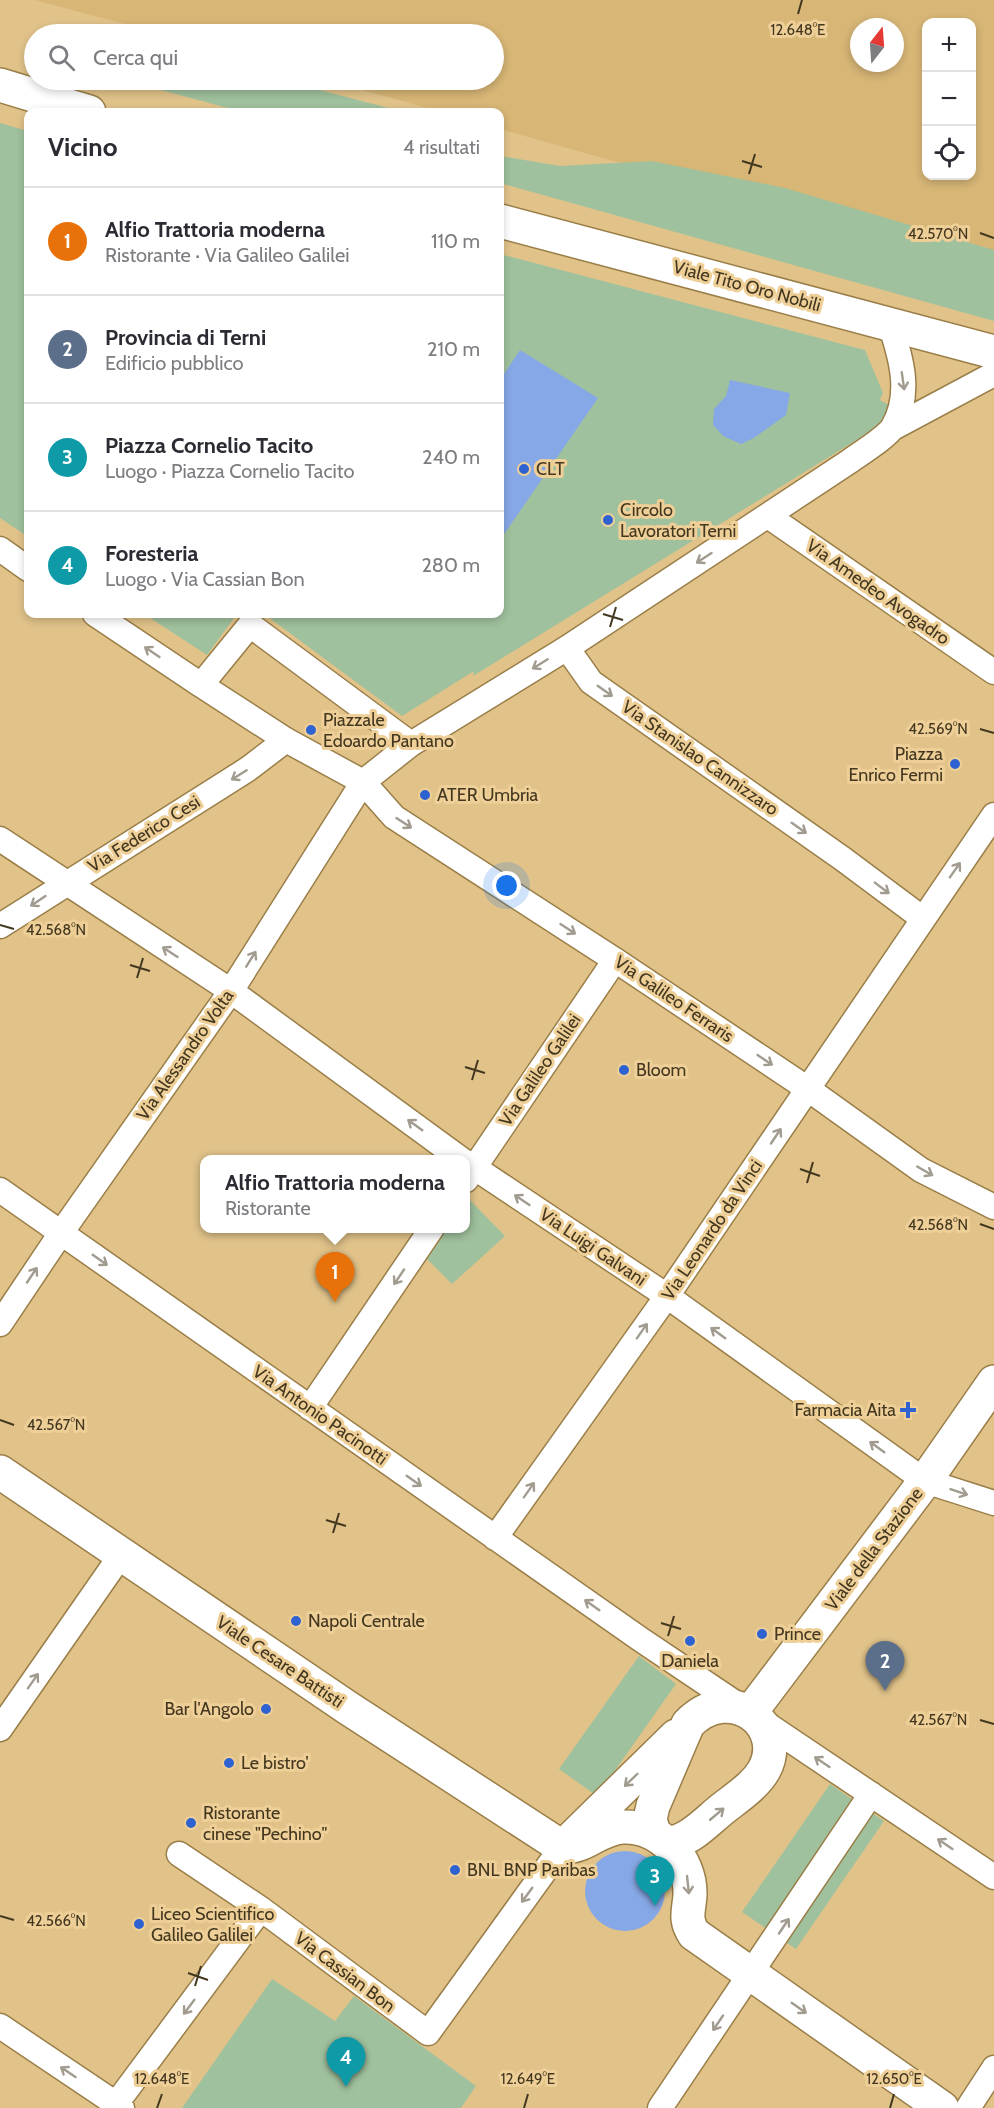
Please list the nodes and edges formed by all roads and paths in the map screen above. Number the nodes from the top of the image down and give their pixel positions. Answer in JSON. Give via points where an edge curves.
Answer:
{"nodes":[{"id":1,"x":0,"y":70,"type":"edge"},
{"id":2,"x":24,"y":82,"type":"edge"},
{"id":3,"x":0,"y":85,"type":"edge"},
{"id":4,"x":40,"y":90,"type":"edge"},
{"id":5,"x":0,"y":93,"type":"edge"},
{"id":6,"x":68,"y":108,"type":"edge"},
{"id":7,"x":72,"y":108,"type":"edge"},
{"id":8,"x":75,"y":108,"type":"edge"},
{"id":9,"x":504,"y":222,"type":"edge"},
{"id":10,"x":891,"y":324,"type":"junction"},
{"id":11,"x":994,"y":352,"type":"edge"},
{"id":12,"x":994,"y":374,"type":"edge"},
{"id":13,"x":893,"y":428,"type":"junction"},
{"id":14,"x":768,"y":516,"type":"junction"},
{"id":15,"x":0,"y":549,"type":"edge"},
{"id":16,"x":24,"y":566,"type":"edge"},
{"id":17,"x":101,"y":618,"type":"edge"},
{"id":18,"x":567,"y":648,"type":"junction"},
{"id":19,"x":991,"y":671,"type":"edge"},
{"id":20,"x":201,"y":685,"type":"junction"},
{"id":21,"x":286,"y":740,"type":"junction"},
{"id":22,"x":411,"y":744,"type":"junction"},
{"id":23,"x":363,"y":782,"type":"junction"},
{"id":24,"x":994,"y":815,"type":"edge"},
{"id":25,"x":0,"y":839,"type":"edge"},
{"id":26,"x":65,"y":883,"type":"junction"},
{"id":27,"x":922,"y":918,"type":"junction"},
{"id":28,"x":0,"y":926,"type":"edge"},
{"id":29,"x":615,"y":960,"type":"junction"},
{"id":30,"x":231,"y":991,"type":"junction"},
{"id":31,"x":808,"y":1089,"type":"junction"},
{"id":32,"x":451,"y":1155,"type":"edge"},
{"id":33,"x":470,"y":1163,"type":"edge"},
{"id":34,"x":470,"y":1169,"type":"edge"},
{"id":35,"x":0,"y":1191,"type":"edge"},
{"id":36,"x":994,"y":1207,"type":"edge"},
{"id":37,"x":61,"y":1233,"type":"junction"},
{"id":38,"x":429,"y":1233,"type":"edge"},
{"id":39,"x":667,"y":1296,"type":"junction"},
{"id":40,"x":0,"y":1324,"type":"edge"},
{"id":41,"x":994,"y":1382,"type":"edge"},
{"id":42,"x":310,"y":1408,"type":"junction"},
{"id":43,"x":0,"y":1472,"type":"edge"},
{"id":44,"x":925,"y":1481,"type":"junction"},
{"id":45,"x":994,"y":1503,"type":"edge"},
{"id":46,"x":495,"y":1538,"type":"junction"},
{"id":47,"x":121,"y":1555,"type":"junction"},
{"id":48,"x":750,"y":1713,"type":"junction"},
{"id":49,"x":688,"y":1724,"type":"junction"},
{"id":50,"x":0,"y":1729,"type":"edge"},
{"id":51,"x":871,"y":1794,"type":"junction"},
{"id":52,"x":661,"y":1839,"type":"junction"},
{"id":53,"x":562,"y":1847,"type":"junction"},
{"id":54,"x":179,"y":1854,"type":"dead end"},
{"id":55,"x":994,"y":1877,"type":"edge"},
{"id":56,"x":261,"y":1909,"type":"junction"},
{"id":57,"x":751,"y":1975,"type":"junction"},
{"id":58,"x":0,"y":2026,"type":"edge"},
{"id":59,"x":994,"y":2068,"type":"edge"},
{"id":60,"x":117,"y":2107,"type":"edge"},
{"id":61,"x":660,"y":2108,"type":"edge"},
{"id":62,"x":942,"y":2108,"type":"edge"},
{"id":63,"x":968,"y":2108,"type":"edge"}],
"edges":[{"from":1,"to":2,"type":"street"},
{"from":3,"to":7,"type":"street"},
{"from":4,"to":8,"type":"street"},
{"from":5,"to":6,"type":"street"},
{"from":9,"to":10,"type":"street","name":"Viale Tito Oro Nobili"},
{"from":10,"to":11,"type":"street","name":"Viale Tito Oro Nobili"},
{"from":10,"to":13,"type":"street","one_way":true,"via":[[905,392]]},
{"from":12,"to":13,"type":"street","name":"Via Alessandro Volta"},
{"from":13,"to":14,"type":"street","name":"Via Alessandro Volta"},
{"from":14,"to":18,"type":"street","name":"Via Alessandro Volta","one_way":true},
{"from":14,"to":19,"type":"street","name":"Via Amedeo Avogadro"},
{"from":15,"to":16,"type":"street"},
{"from":20,"to":17,"type":"street","one_way":true},
{"from":18,"to":22,"type":"street","name":"Via Alessandro Volta","one_way":true},
{"from":18,"to":27,"type":"street","name":"Via Stanislao Cannizzaro","one_way":true,"via":[[591,682]]},
{"from":20,"to":21,"type":"street"},
{"from":20,"to":22,"type":"street","via":[[250,625]]},
{"from":21,"to":23,"type":"street"},
{"from":21,"to":26,"type":"street","name":"Via Federico Cesi","one_way":true,"via":[[249,769]]},
{"from":22,"to":23,"type":"street","name":"Via Alessandro Volta"},
{"from":23,"to":29,"type":"street","name":"Via Galileo Ferraris","one_way":true,"via":[[394,816]]},
{"from":30,"to":23,"type":"street","name":"Via Alessandro Volta","one_way":true},
{"from":27,"to":24,"type":"street","one_way":true},
{"from":25,"to":26,"type":"street","name":"Via Luigi Galvani"},
{"from":26,"to":28,"type":"street","name":"Via Federico Cesi","one_way":true},
{"from":30,"to":26,"type":"street","name":"Via Luigi Galvani","one_way":true},
{"from":27,"to":31,"type":"street","name":"Via Leonardo da Vinci"},
{"from":29,"to":31,"type":"street","name":"Via Galileo Ferraris","one_way":true},
{"from":29,"to":33,"type":"street","name":"Via Galileo Galilei"},
{"from":32,"to":30,"type":"street","name":"Via Luigi Galvani","one_way":true},
{"from":30,"to":37,"type":"street","name":"Via Alessandro Volta"},
{"from":31,"to":36,"type":"street","name":"Via Galileo Ferraris","one_way":true,"via":[[921,1170]]},
{"from":39,"to":31,"type":"street","name":"Via Leonardo da Vinci","one_way":true},
{"from":39,"to":34,"type":"street","name":"Via Luigi Galvani","one_way":true},
{"from":35,"to":37,"type":"street","name":"Via Antonio Pacinotti"},
{"from":40,"to":37,"type":"street","name":"Via Alessandro Volta","one_way":true},
{"from":37,"to":42,"type":"street","name":"Via Antonio Pacinotti","one_way":true},
{"from":38,"to":42,"type":"street","one_way":true},
{"from":44,"to":39,"type":"street","name":"Via Luigi Galvani","one_way":true},
{"from":46,"to":39,"type":"street","name":"Via Leonardo da Vinci","one_way":true},
{"from":41,"to":44,"type":"street","name":"Viale della Stazione"},
{"from":42,"to":46,"type":"street","name":"Via Antonio Pacinotti","one_way":true},
{"from":43,"to":47,"type":"street","name":"Viale Cesare Battisti"},
{"from":44,"to":45,"type":"street","name":"Via Luigi Galvani","one_way":true},
{"from":44,"to":48,"type":"street","name":"Viale della Stazione"},
{"from":48,"to":46,"type":"street","name":"Via Antonio Pacinotti","one_way":true},
{"from":50,"to":47,"type":"street","one_way":true},
{"from":47,"to":53,"type":"street","name":"Viale Cesare Battisti"},
{"from":48,"to":49,"type":"street","via":[[738,1707],[710,1707]]},
{"from":51,"to":48,"type":"street","name":"Via Antonio Pacinotti","one_way":true},
{"from":52,"to":48,"type":"street","one_way":true,"via":[[681,1841],[757,1781],[769,1753],[768,1738]]},
{"from":49,"to":52,"type":"street","via":[[653,1806],[650,1819]]},
{"from":49,"to":53,"type":"street","one_way":true},
{"from":55,"to":51,"type":"street","name":"Via Antonio Pacinotti","one_way":true},
{"from":57,"to":51,"type":"street","one_way":true},
{"from":52,"to":53,"type":"street","via":[[643,1830],[623,1827],[603,1831],[575,1848]]},
{"from":52,"to":57,"type":"street","one_way":true,"via":[[677,1853],[687,1873],[689,1927]]},
{"from":53,"to":56,"type":"street","name":"Via Cassian Bon","one_way":true,"via":[[428,2033]]},
{"from":54,"to":56,"type":"street","name":"Via Cassian Bon"},
{"from":56,"to":60,"type":"street","one_way":true},
{"from":57,"to":61,"type":"street","one_way":true},
{"from":57,"to":62,"type":"street","one_way":true},
{"from":60,"to":58,"type":"street","one_way":true},
{"from":59,"to":63,"type":"street"}]}
